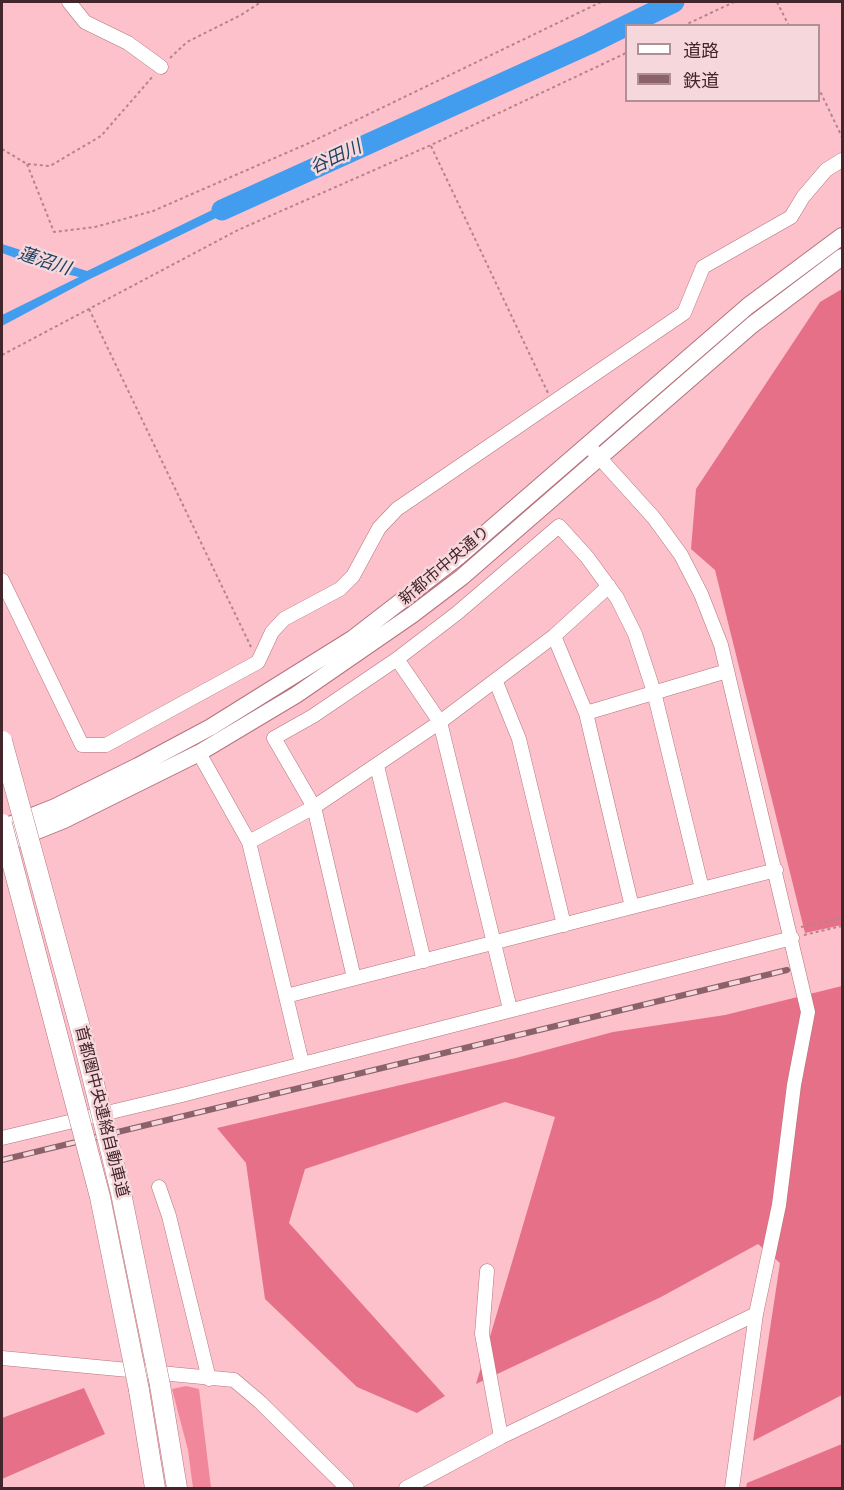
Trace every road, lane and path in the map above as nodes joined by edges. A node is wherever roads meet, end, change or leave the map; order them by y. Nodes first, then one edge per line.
1 (69, 2) edge
2 (261, 2) edge
3 (601, 2) edge
4 (734, 2) edge
5 (777, 2) edge
6 (687, 24) edge
7 (788, 24) edge
8 (625, 53) edge
9 (161, 67) junction
10 (820, 89) edge
11 (843, 137) edge
12 (431, 146) junction
13 (2, 149) edge
14 (843, 160) edge
15 (27, 164) junction
16 (843, 236) edge
17 (843, 257) edge
18 (89, 309) junction
19 (2, 355) edge
20 (554, 403) junction
21 (588, 445) junction
22 (601, 459) junction
23 (2, 580) edge
24 (609, 586) junction
25 (554, 636) junction
26 (397, 659) junction
27 (258, 662) junction
28 (727, 671) junction
29 (496, 682) junction
30 (654, 692) junction
31 (586, 713) junction
32 (440, 722) junction
33 (2, 741) edge
34 (199, 753) junction
35 (377, 766) junction
36 (314, 807) junction
37 (2, 826) edge
38 (249, 842) junction
39 (2, 845) edge
40 (776, 870) junction
41 (702, 889) junction
42 (632, 907) junction
43 (843, 918) edge
44 (564, 925) junction
45 (843, 926) edge
46 (791, 934) junction
47 (494, 943) junction
48 (424, 961) junction
49 (354, 978) junction
50 (286, 996) junction
51 (510, 1009) junction
52 (302, 1063) junction
53 (2, 1138) edge
54 (159, 1187) dead end
55 (487, 1271) dead end
56 (756, 1314) junction
57 (2, 1358) edge
58 (208, 1379) junction
59 (501, 1437) junction
60 (155, 1488) edge
61 (177, 1488) edge
62 (347, 1488) edge
63 (406, 1488) edge
64 (732, 1488) edge

1 - 9 street
2 - 9 path
3 - 15 path
4 - 6 path
5 - 7 path
8 - 12 path
9 - 15 path
10 - 11 path
12 - 18 path
12 - 20 path
13 - 15 path
14 - 20 street
16 - 21 main road, 新都市中央通り
17 - 22 main road, 新都市中央通り
18 - 19 path
18 - 27 path
20 - 27 street
21 - 22 street
21 - 37 main road, 新都市中央通り
22 - 28 street
22 - 34 main road, 新都市中央通り
23 - 27 street
24 - 25 street
24 - 26 street
24 - 30 street
25 - 29 street
25 - 31 street
26 - 32 street
26 - 36 street
28 - 30 street
28 - 40 street
29 - 32 street
29 - 44 street
30 - 31 street
30 - 41 street
31 - 42 street
32 - 35 street
32 - 47 street
33 - 61 highway, 首都圏中央連絡自動車道, bridge
34 - 38 street
34 - 39 main road, 新都市中央通り
35 - 36 street
35 - 48 street
36 - 38 street
36 - 49 street
37 - 60 highway, 首都圏中央連絡自動車道, bridge
38 - 50 street
40 - 41 street
40 - 46 street
41 - 42 street
42 - 44 street
43 - 46 path
44 - 47 street
45 - 46 path
46 - 51 street
46 - 56 street
47 - 48 street
47 - 51 street
48 - 49 street
49 - 50 street
50 - 52 street
51 - 52 street
52 - 53 street
54 - 58 street
55 - 59 street
56 - 59 street
56 - 64 street
57 - 58 street
58 - 62 street
59 - 63 street

